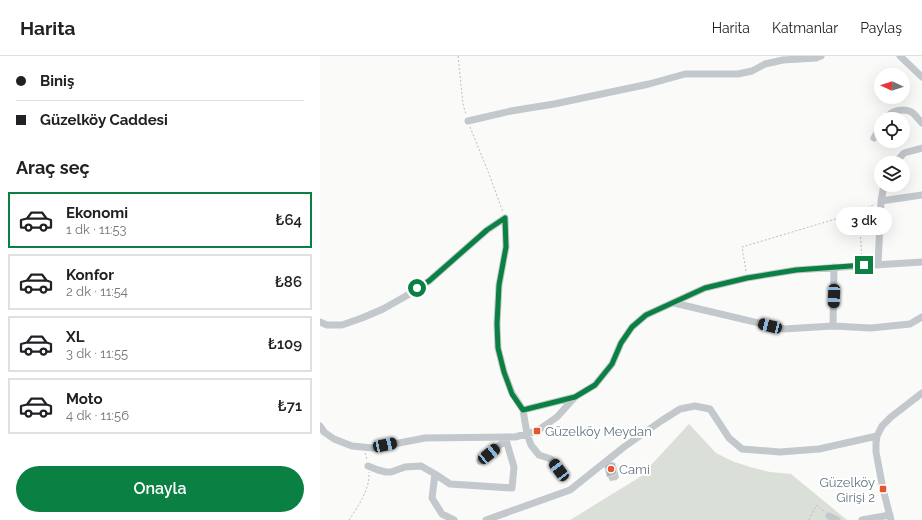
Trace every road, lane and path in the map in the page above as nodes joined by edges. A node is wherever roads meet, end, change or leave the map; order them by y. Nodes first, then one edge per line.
1 (458, 56) edge
2 (820, 56) edge
3 (900, 56) edge
4 (922, 77) edge
5 (893, 112) edge
6 (468, 121) junction
7 (922, 123) edge
8 (922, 148) edge
9 (902, 156) edge
10 (883, 192) edge
11 (922, 195) edge
12 (881, 201) junction
13 (859, 212) junction
14 (505, 218) junction
15 (922, 262) edge
16 (878, 265) junction
17 (862, 266) junction
18 (834, 267) junction
19 (747, 278) junction
20 (674, 303) junction
21 (922, 316) edge
22 (320, 322) edge
23 (833, 326) junction
24 (922, 393) edge
25 (575, 397) junction
26 (523, 410) junction
27 (320, 426) edge
28 (527, 434) junction
29 (877, 436) junction
30 (506, 439) junction
31 (363, 447) junction
32 (480, 461) dead end
33 (368, 466) junction
34 (559, 470) dead end
35 (435, 474) junction
36 (828, 516) joint
37 (890, 517) edge
38 (349, 520) edge
39 (454, 520) edge
40 (486, 520) edge
41 (809, 520) edge
42 (837, 520) edge
43 (862, 520) edge

1 - 6 path
2 - 6 street
3 - 4 street
5 - 7 street
6 - 14 path
8 - 9 street
10 - 12 street
11 - 12 street
12 - 13 path
12 - 16 street
13 - 17 path
13 - 19 path
14 - 22 street
14 - 26 street
15 - 16 street
16 - 17 street
17 - 18 street
18 - 19 street
18 - 23 street
19 - 20 street
20 - 23 street
20 - 25 street
21 - 23 street
24 - 29 street
25 - 26 street
25 - 28 street
26 - 28 street
27 - 31 street
28 - 30 street
28 - 34 street
29 - 37 street
29 - 40 street
30 - 31 street
30 - 32 street
30 - 35 street
31 - 33 path
33 - 35 street
33 - 38 path
35 - 39 street
36 - 41 path
36 - 42 street
37 - 43 street

